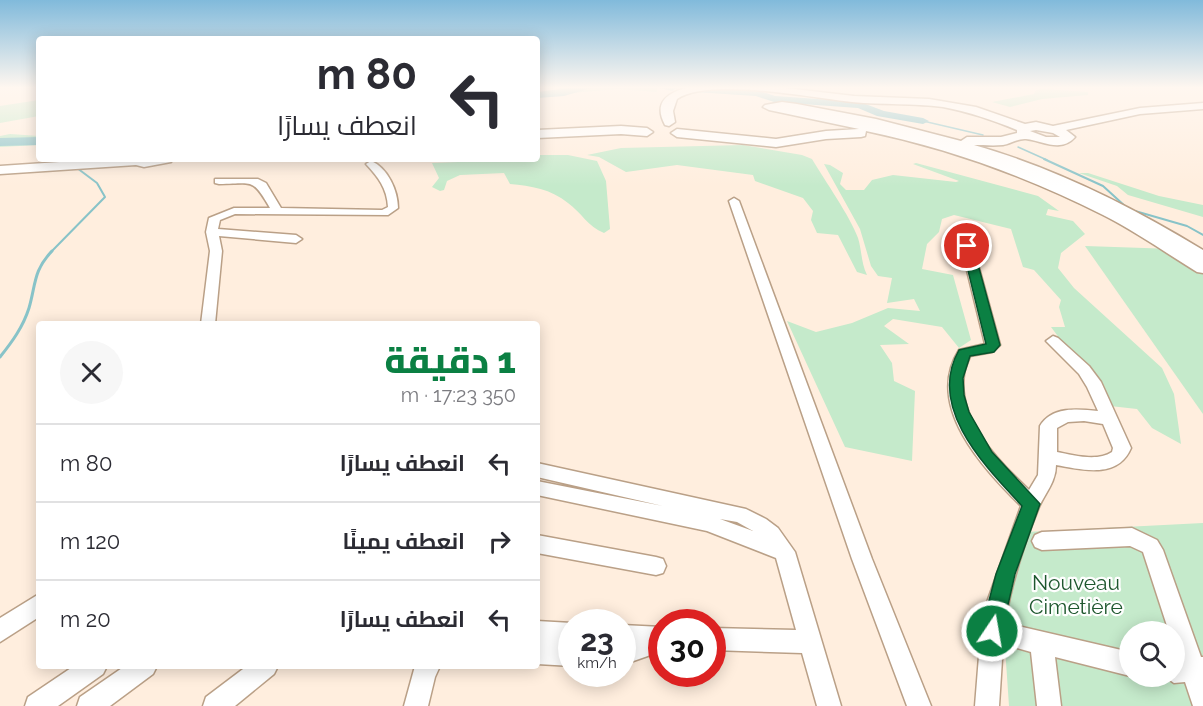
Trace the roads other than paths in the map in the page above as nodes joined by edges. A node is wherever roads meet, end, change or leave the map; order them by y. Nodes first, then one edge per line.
1 (654, 120) edge
2 (668, 120) edge
3 (800, 120) edge
4 (835, 120) edge
5 (858, 120) edge
6 (999, 120) edge
7 (1001, 120) edge
8 (1116, 120) edge
9 (648, 126) junction
10 (671, 130) junction
11 (1030, 132) junction
12 (540, 133) edge
13 (934, 137) junction
14 (955, 149) junction
15 (68, 162) edge
16 (104, 162) edge
17 (371, 164) dead end
18 (0, 169) edge
19 (1032, 170) junction
20 (219, 181) dead end
21 (734, 201) dead end
22 (277, 211) junction
23 (212, 232) junction
24 (296, 239) dead end
25 (967, 246) dead end
26 (1203, 256) edge
27 (1203, 268) edge
28 (208, 321) edge
29 (1053, 341) dead end
30 (1107, 418) junction
31 (1048, 457) junction
32 (540, 471) edge
33 (540, 489) edge
34 (1032, 504) junction
35 (1042, 541) dead end
36 (540, 545) edge
37 (785, 552) junction
38 (656, 566) dead end
39 (36, 606) edge
40 (0, 631) edge
41 (992, 631) junction
42 (540, 632) edge
43 (558, 633) edge
44 (726, 639) edge
45 (812, 642) junction
46 (1042, 643) junction
47 (540, 653) edge
48 (558, 654) edge
49 (1119, 661) edge
50 (91, 669) edge
51 (141, 669) edge
52 (262, 669) edge
53 (426, 669) edge
54 (1190, 670) edge
55 (1203, 702) edge
56 (37, 706) edge
57 (89, 706) edge
58 (215, 706) edge
59 (416, 706) edge
60 (829, 706) edge
61 (919, 706) edge
62 (987, 706) edge
63 (1049, 706) edge

1 - 9 highway
2 - 10 highway
3 - 10 highway
4 - 14 highway
5 - 13 highway
6 - 11 highway
7 - 11 highway
8 - 11 highway
9 - 10 highway
9 - 12 highway
10 - 14 highway
11 - 13 highway
11 - 19 highway
13 - 19 highway
14 - 27 highway
15 - 18 highway
16 - 18 highway
17 - 22 street
19 - 26 highway
20 - 22 street
21 - 61 street
22 - 23 street
23 - 24 street
23 - 28 street
25 - 34 street
29 - 30 street
30 - 31 street
30 - 31 street
31 - 34 street
32 - 37 street
33 - 37 street
34 - 41 street
35 - 54 street
36 - 38 street
37 - 45 street
39 - 40 street
41 - 46 street
41 - 62 street
42 - 43 street
44 - 45 street
45 - 60 street
46 - 49 street
46 - 63 street
47 - 48 street
50 - 56 street
51 - 57 street
52 - 58 street
53 - 59 street
54 - 55 street

